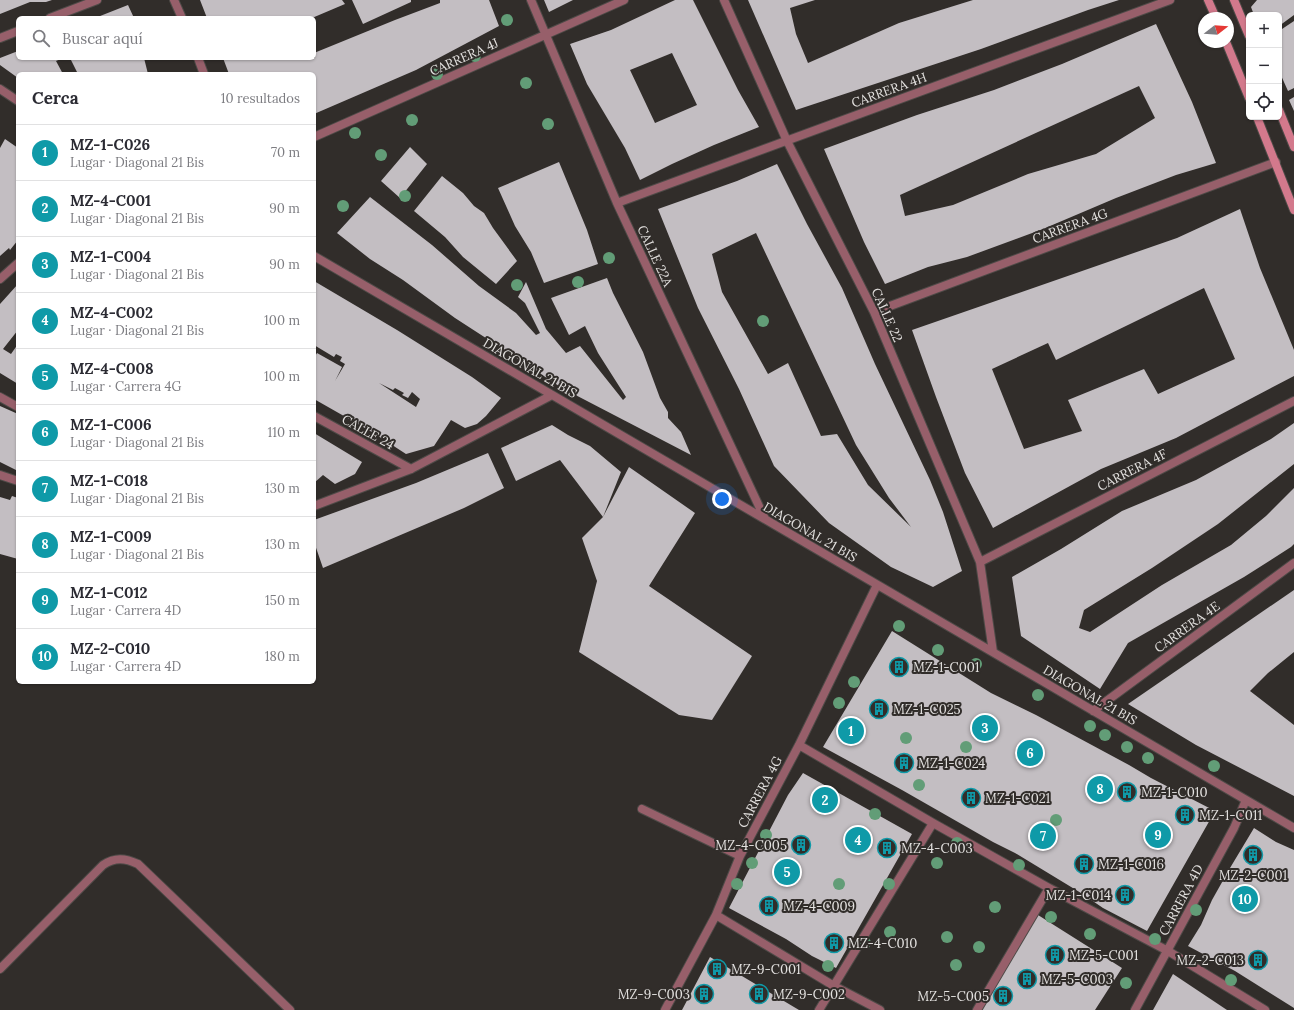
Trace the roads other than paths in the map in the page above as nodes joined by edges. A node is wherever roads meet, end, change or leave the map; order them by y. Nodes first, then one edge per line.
1 (97, 0) edge
2 (174, 0) edge
3 (531, 0) edge
4 (624, 0) edge
5 (724, 0) edge
6 (1170, 0) edge
7 (1208, 0) edge
8 (1234, 0) edge
9 (1213, 12) edge
10 (55, 16) edge
11 (181, 16) edge
12 (1246, 29) edge
13 (16, 32) edge
14 (545, 34) junction
15 (0, 38) edge
16 (1228, 48) edge
17 (199, 60) edge
18 (203, 72) edge
19 (0, 89) edge
20 (1246, 91) edge
21 (16, 100) edge
22 (1282, 117) edge
23 (1258, 120) edge
24 (316, 136) edge
25 (787, 141) junction
26 (1294, 147) edge
27 (1276, 162) junction
28 (617, 203) junction
29 (1294, 210) edge
30 (316, 257) edge
31 (16, 265) edge
32 (0, 279) edge
33 (874, 312) junction
34 (552, 395) junction
35 (0, 397) edge
36 (1294, 401) edge
37 (16, 406) edge
38 (316, 417) edge
39 (411, 469) junction
40 (0, 475) edge
41 (16, 480) edge
42 (316, 505) edge
43 (765, 519) junction
44 (980, 562) junction
45 (1294, 563) edge
46 (877, 585) junction
47 (993, 652) junction
48 (1093, 711) junction
49 (799, 745) junction
50 (1246, 800) junction
51 (642, 809) dead end
52 (933, 823) junction
53 (1294, 828) edge
54 (740, 856) junction
55 (1049, 888) junction
56 (716, 915) junction
57 (1168, 951) junction
58 (0, 969) edge
59 (834, 986) junction
60 (290, 1010) edge
61 (665, 1010) edge
62 (819, 1010) edge
63 (880, 1010) edge
64 (977, 1010) edge
65 (1135, 1010) edge
66 (1265, 1010) edge

1 - 10 street
2 - 11 street
3 - 14 street, CALLE 22A
4 - 14 street, CARRERA 4J
5 - 25 street, CALLE 22
6 - 25 street, CARRERA 4H
7 - 9 main road
8 - 12 main road
13 - 15 street
14 - 24 street, CARRERA 4J
14 - 28 street, CALLE 22A
16 - 20 main road
17 - 18 street
19 - 21 street
22 - 26 main road
23 - 27 main road
25 - 28 street, CARRERA 4H
25 - 33 street, CALLE 22
27 - 29 main road
27 - 33 street, CARRERA 4G
28 - 43 street, CALLE 22A
30 - 34 street, DIAGONAL 21 BIS
31 - 32 street
33 - 44 street, CALLE 22
34 - 39 street
34 - 43 street, DIAGONAL 21 BIS
35 - 37 street
36 - 44 street, CARRERA 4F
38 - 39 street, CALLE 24
39 - 42 street
40 - 41 street
43 - 46 street, DIAGONAL 21 BIS
44 - 47 street, CALLE 22
45 - 48 street, CARRERA 4E
46 - 47 street, DIAGONAL 21 BIS
46 - 49 street, CARRERA 4G
47 - 48 street, DIAGONAL 21 BIS
48 - 50 street, DIAGONAL 21 BIS
49 - 52 street
49 - 54 street, CARRERA 4G
50 - 53 street, DIAGONAL 21 BIS
50 - 57 street, CARRERA 4D
51 - 54 street
52 - 55 street
52 - 59 street
54 - 56 street, CARRERA 4G
55 - 57 street
55 - 64 street
56 - 59 street
56 - 61 street, CARRERA 4G
57 - 65 street, CARRERA 4D
57 - 66 street
58 - 60 street
59 - 62 street
59 - 63 street

